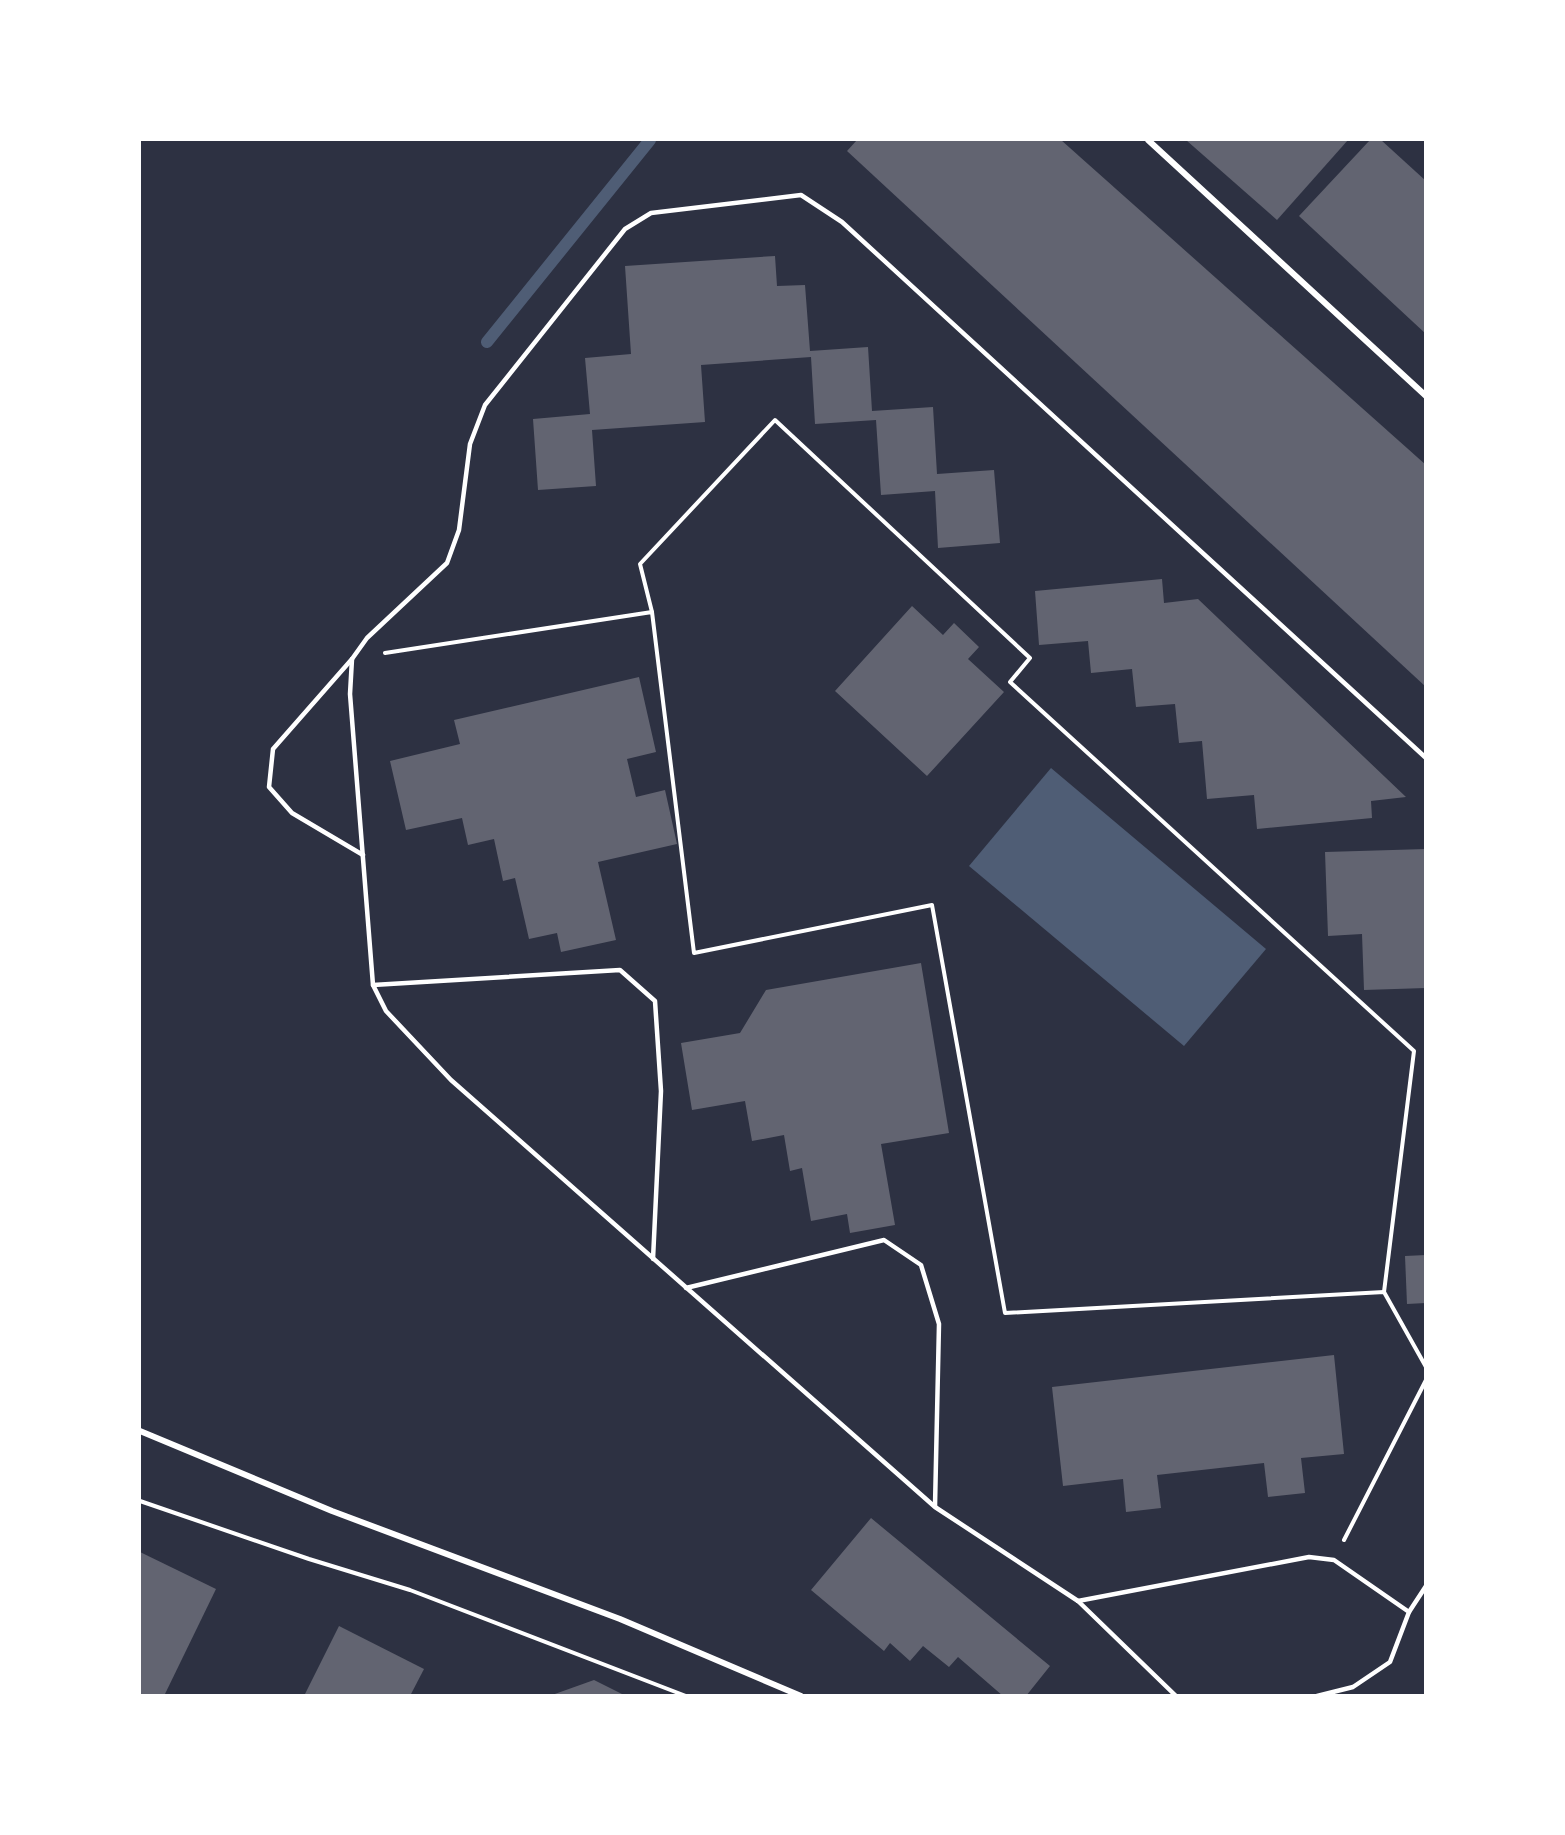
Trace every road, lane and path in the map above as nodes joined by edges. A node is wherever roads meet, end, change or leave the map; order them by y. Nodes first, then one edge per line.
1 (1148, 140) edge
2 (1425, 396) edge
3 (652, 612) junction
4 (352, 659) junction
5 (1425, 758) edge
6 (363, 855) junction
7 (373, 985) junction
8 (653, 1259) junction
9 (686, 1288) junction
10 (1384, 1292) junction
11 (1425, 1367) edge
12 (1425, 1380) edge
13 (140, 1431) edge
14 (140, 1501) edge
15 (935, 1507) junction
16 (1335, 1560) junction
17 (1425, 1586) edge
18 (1078, 1601) junction
19 (1409, 1612) junction
20 (686, 1695) edge
21 (801, 1695) edge
22 (1176, 1695) edge
23 (1317, 1695) edge

1 - 2 street
3 - 4 path
3 - 10 path
3 - 10 path
4 - 5 lane
4 - 6 lane
4 - 6 lane
6 - 7 lane
7 - 8 lane
7 - 8 lane
8 - 9 lane
9 - 15 lane
9 - 15 lane
10 - 11 path
12 - 16 path
13 - 21 street
14 - 20 path
15 - 18 lane
16 - 18 lane
16 - 19 lane
17 - 19 lane
18 - 22 lane
19 - 23 lane

